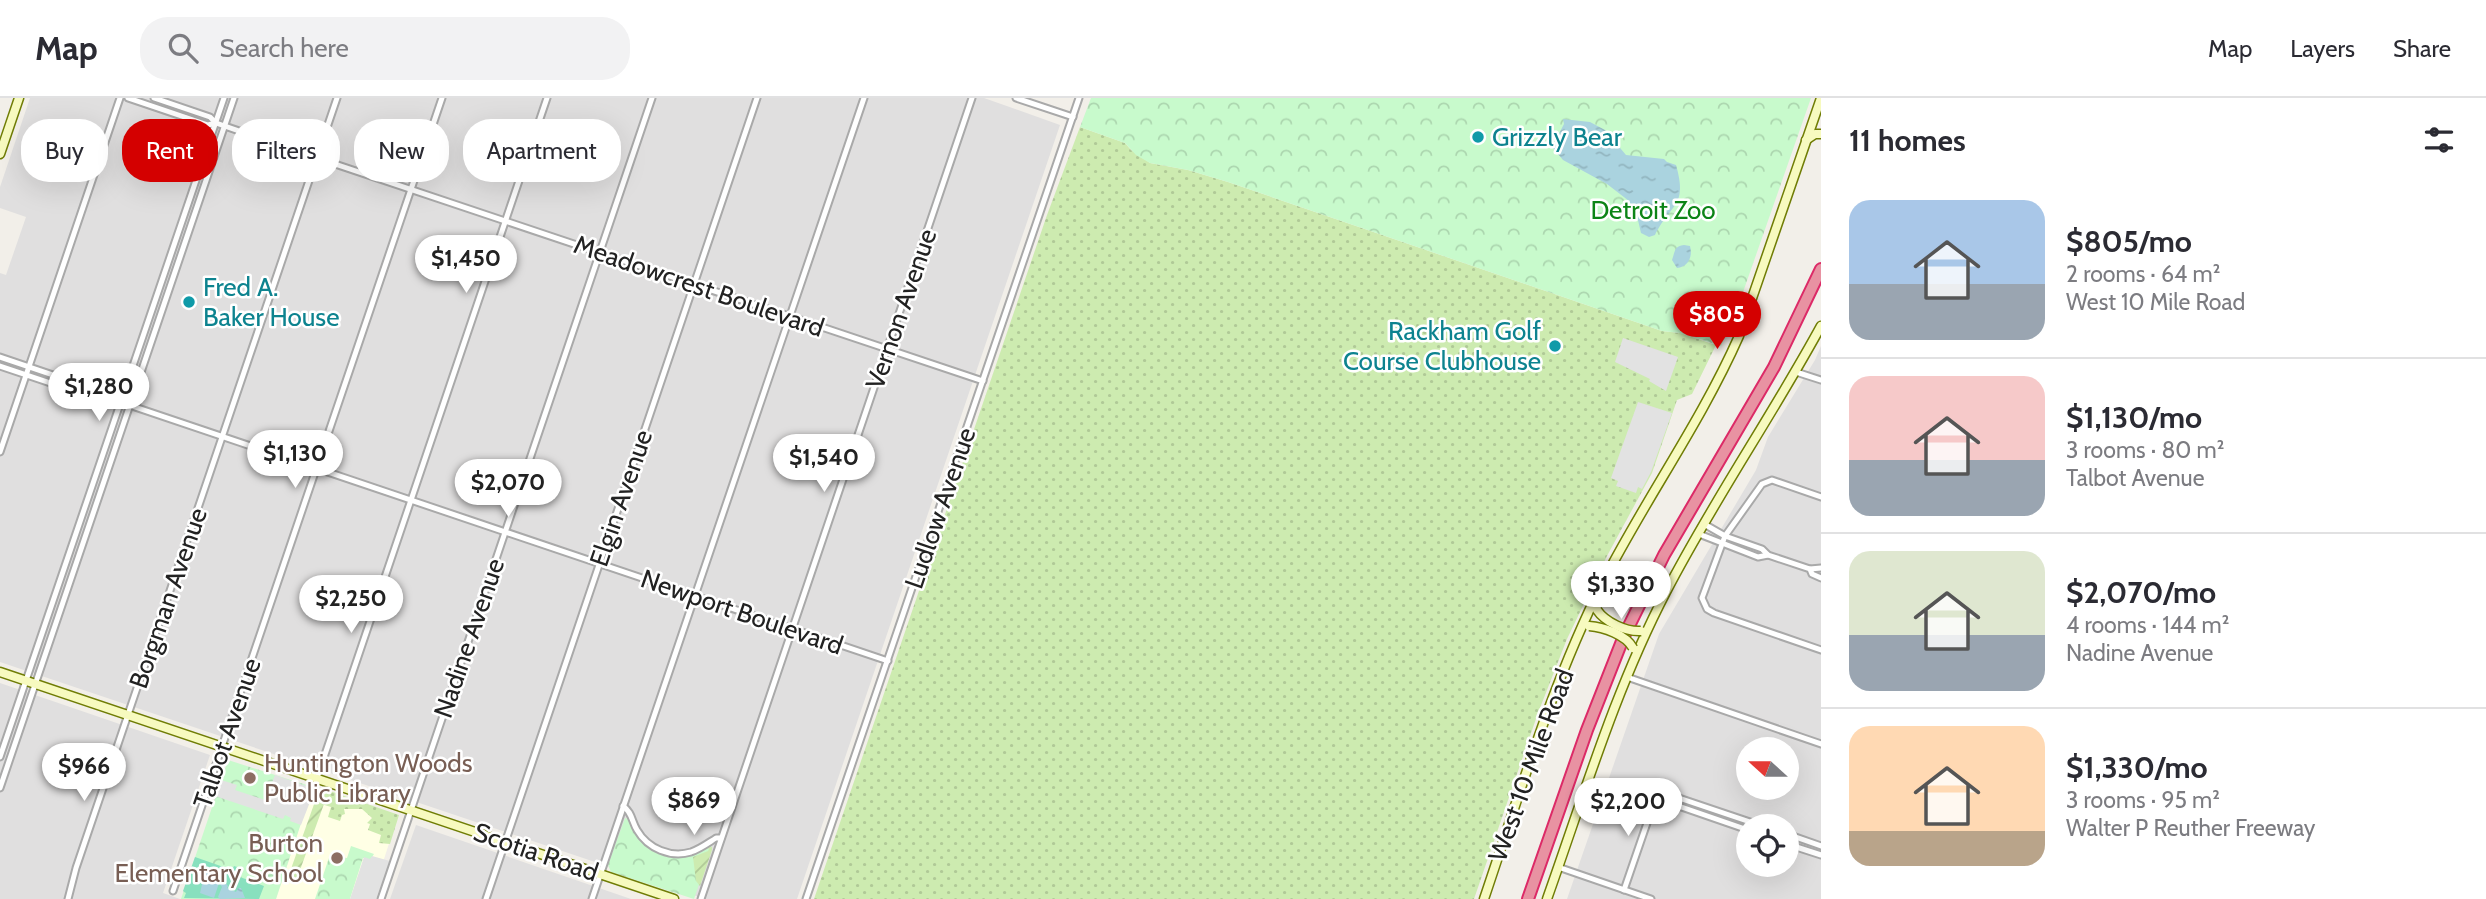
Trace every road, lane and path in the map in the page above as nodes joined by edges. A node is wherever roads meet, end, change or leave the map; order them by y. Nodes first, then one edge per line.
1 (19, 98) edge
2 (120, 98) edge
3 (128, 98) edge
4 (154, 98) edge
5 (224, 98) edge
6 (234, 98) edge
7 (337, 98) edge
8 (442, 98) edge
9 (547, 98) edge
10 (652, 98) edge
11 (757, 98) edge
12 (864, 98) edge
13 (972, 98) edge
14 (1016, 98) edge
15 (1079, 98) edge
16 (1821, 98) edge
17 (1073, 117) junction
18 (190, 119) edge
19 (212, 119) edge
20 (217, 119) edge
21 (330, 119) edge
22 (218, 124) edge
23 (225, 126) junction
24 (232, 128) edge
25 (1821, 134) edge
26 (1806, 140) junction
27 (0, 154) edge
28 (340, 166) edge
29 (196, 182) edge
30 (309, 182) edge
31 (411, 189) junction
32 (506, 221) junction
33 (172, 250) junction
34 (600, 253) junction
35 (181, 254) junction
36 (1821, 269) edge
37 (694, 284) junction
38 (790, 317) junction
39 (1821, 326) edge
40 (887, 349) junction
41 (0, 357) edge
42 (0, 366) edge
43 (29, 367) junction
44 (1796, 372) junction
45 (26, 375) junction
46 (1821, 380) edge
47 (983, 381) junction
48 (120, 402) junction
49 (129, 405) junction
50 (222, 437) junction
51 (0, 452) edge
52 (317, 468) junction
53 (1821, 497) edge
54 (88, 498) junction
55 (410, 500) junction
56 (97, 501) junction
57 (1704, 524) junction
58 (505, 532) junction
59 (1699, 534) junction
60 (1724, 540) junction
61 (599, 564) junction
62 (1821, 568) edge
63 (1810, 569) junction
64 (1821, 578) edge
65 (58, 586) junction
66 (67, 589) junction
67 (695, 596) junction
68 (1595, 598) junction
69 (1585, 627) junction
70 (792, 628) junction
71 (1645, 629) junction
72 (1821, 650) edge
73 (1634, 659) junction
74 (888, 661) junction
75 (0, 672) edge
76 (1627, 677) junction
77 (26, 681) junction
78 (36, 684) junction
79 (128, 715) junction
80 (1821, 744) edge
81 (222, 747) junction
82 (0, 757) edge
83 (317, 778) junction
84 (0, 788) edge
85 (1657, 794) junction
86 (623, 806) junction
87 (411, 810) junction
88 (1736, 817) edge
89 (1736, 826) edge
90 (721, 838) junction
91 (1799, 838) edge
92 (505, 842) junction
93 (1821, 846) edge
94 (1799, 848) edge
95 (1821, 856) edge
96 (1558, 867) junction
97 (600, 874) junction
98 (1624, 890) junction
99 (173, 891) dead end
100 (68, 899) edge
101 (381, 899) edge
102 (486, 899) edge
103 (592, 899) edge
104 (674, 899) edge
105 (701, 899) edge
106 (806, 899) edge
107 (1483, 899) edge
108 (1528, 899) edge
109 (1547, 899) edge
110 (1651, 899) edge

1 - 27 main road
2 - 43 street
3 - 18 street, Meadowcrest Boulevard
4 - 19 street, Meadowcrest Boulevard
5 - 20 street
6 - 23 street
7 - 21 street, Borgman Avenue
8 - 31 street, Talbot Avenue
9 - 32 street
10 - 34 street, Nadine Avenue
11 - 37 street, Elgin Avenue
12 - 38 street
13 - 40 street, Vernon Avenue
14 - 17 street
15 - 17 street, Ludlow Avenue
16 - 26 main road, West 10 Mile Road
17 - 47 street, Ludlow Avenue
22 - 23 street, Meadowcrest Boulevard
23 - 24 street, Meadowcrest Boulevard
23 - 35 street
25 - 26 main road
26 - 68 main road, West 10 Mile Road
28 - 31 street, Meadowcrest Boulevard
29 - 33 street
30 - 50 street, Borgman Avenue
31 - 32 street, Meadowcrest Boulevard
31 - 52 street, Talbot Avenue
32 - 34 street, Meadowcrest Boulevard
32 - 55 street
33 - 35 street
33 - 48 street
34 - 37 street, Meadowcrest Boulevard
34 - 58 street, Nadine Avenue
35 - 49 street
36 - 108 highway
37 - 38 street, Meadowcrest Boulevard
37 - 61 street, Elgin Avenue
38 - 40 street, Meadowcrest Boulevard
38 - 67 street
39 - 44 main road
40 - 47 street, Meadowcrest Boulevard
40 - 70 street, Vernon Avenue
41 - 43 street, Newport Boulevard
42 - 45 street, Newport Boulevard
43 - 45 street
43 - 48 street, Newport Boulevard
44 - 46 street
44 - 57 main road
45 - 48 street, Newport Boulevard
45 - 51 street
47 - 74 street, Ludlow Avenue
48 - 49 street, Newport Boulevard
48 - 54 street
49 - 50 street, Newport Boulevard
49 - 56 street
50 - 52 street, Newport Boulevard
50 - 79 street, Borgman Avenue
52 - 55 street, Newport Boulevard
52 - 81 street, Talbot Avenue
53 - 60 street
54 - 56 street
54 - 65 street
55 - 58 street, Newport Boulevard
55 - 83 street
56 - 66 street
57 - 59 main road
57 - 60 street
58 - 61 street, Newport Boulevard
58 - 87 street, Nadine Avenue
59 - 60 street
59 - 71 main road
60 - 63 street
60 - 72 street
61 - 67 street, Newport Boulevard
61 - 92 street, Elgin Avenue
62 - 63 street
63 - 64 street
65 - 66 street
65 - 77 street
66 - 78 street
67 - 70 street, Newport Boulevard
67 - 86 street
68 - 69 main road, West 10 Mile Road
68 - 71 main road, bridge
69 - 73 main road, bridge
69 - 107 main road, West 10 Mile Road
70 - 74 street, Newport Boulevard
70 - 90 street, Vernon Avenue
71 - 73 main road
73 - 76 main road
74 - 106 street, Ludlow Avenue
75 - 77 main road, Scotia Road
76 - 80 street
76 - 96 main road
77 - 78 main road, Scotia Road
77 - 82 street
78 - 79 main road, Scotia Road
78 - 84 street
79 - 81 main road, Scotia Road
79 - 100 street, Borgman Avenue
81 - 83 main road, Scotia Road
81 - 99 street, Talbot Avenue
83 - 87 main road, Scotia Road
85 - 88 street
85 - 89 street
85 - 98 street
86 - 90 street
86 - 97 street
87 - 92 main road, Scotia Road
87 - 101 street, Nadine Avenue
90 - 105 street, Vernon Avenue
91 - 93 street
92 - 97 main road, Scotia Road
92 - 102 street, Elgin Avenue
94 - 95 street
96 - 98 street
96 - 109 main road
97 - 103 street
97 - 104 main road, Scotia Road
98 - 110 street

